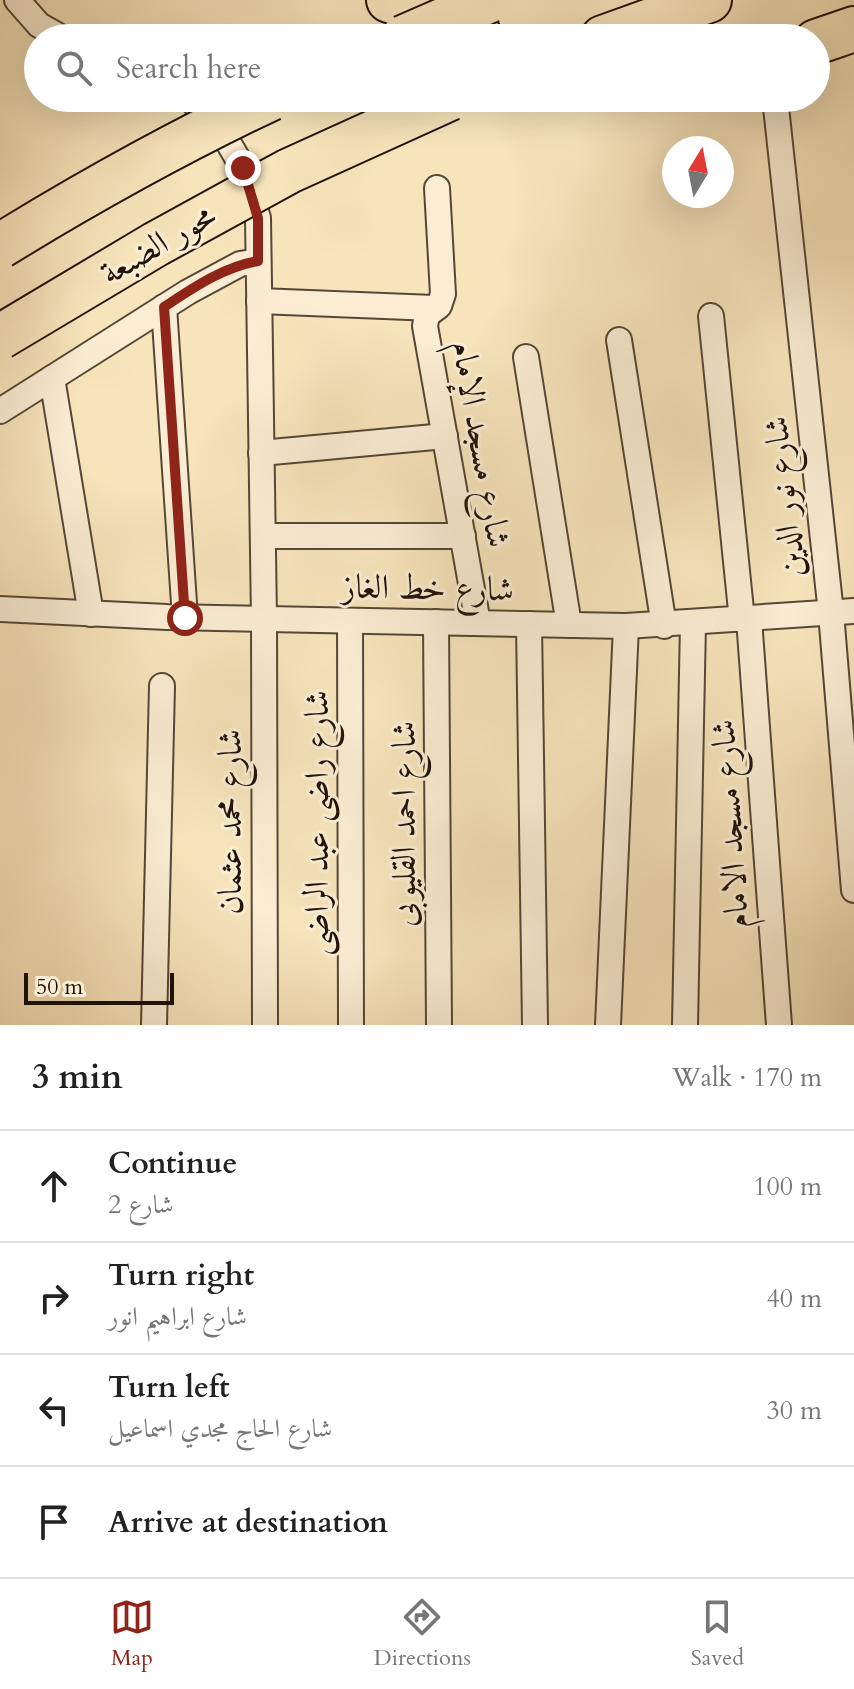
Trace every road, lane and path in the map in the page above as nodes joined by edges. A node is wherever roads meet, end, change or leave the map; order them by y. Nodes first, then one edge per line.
1 (17, 0) edge
2 (389, 0) edge
3 (490, 0) edge
4 (709, 0) edge
5 (38, 24) edge
6 (435, 24) edge
7 (449, 24) edge
8 (642, 24) edge
9 (854, 29) edge
10 (830, 37) edge
11 (202, 112) edge
12 (241, 112) edge
13 (419, 112) edge
14 (777, 112) edge
15 (437, 188) dead end
16 (0, 246) edge
17 (258, 261) junction
18 (259, 301) junction
19 (164, 307) junction
20 (434, 308) junction
21 (711, 316) dead end
22 (0, 337) edge
23 (619, 340) dead end
24 (526, 357) dead end
25 (52, 378) junction
26 (0, 411) edge
27 (445, 436) junction
28 (261, 453) junction
29 (263, 536) junction
30 (463, 536) junction
31 (0, 609) edge
32 (843, 612) edge
33 (91, 614) junction
34 (185, 618) junction
35 (264, 619) junction
36 (746, 619) junction
37 (350, 621) junction
38 (436, 622) junction
39 (478, 623) junction
40 (693, 623) junction
41 (529, 624) junction
42 (569, 625) junction
43 (626, 626) junction
44 (664, 626) junction
45 (162, 686) dead end
46 (846, 698) edge
47 (850, 781) edge
48 (852, 853) edge
49 (854, 890) edge
50 (154, 1025) edge
51 (265, 1025) edge
52 (351, 1025) edge
53 (439, 1025) edge
54 (535, 1025) edge
55 (608, 1025) edge
56 (685, 1025) edge
57 (779, 1025) edge

1 - 5 street
2 - 7 highway
3 - 6 highway, bridge
4 - 8 highway
9 - 10 highway
11 - 17 street, شارع محمد عثمان
12 - 16 highway, bridge
13 - 22 highway, محور الضبعة, bridge
14 - 32 street, شارع نور الدين
15 - 20 street, شارع مسجد الإمام
17 - 18 street, شارع محمد عثمان
17 - 19 street
18 - 20 street
18 - 28 street, شارع محمد عثمان
19 - 25 street
19 - 34 street
20 - 27 street, شارع مسجد الإمام
21 - 36 street, شارع مسجد الامام
23 - 44 street
24 - 42 street
25 - 26 street
25 - 33 street
27 - 28 street
27 - 30 street, شارع مسجد الإمام
28 - 29 street, شارع محمد عثمان
29 - 30 street
29 - 35 street, شارع محمد عثمان
30 - 39 street, شارع مسجد الإمام
31 - 33 street, شارع خط الغاز
32 - 36 street, شارع خط الغاز
32 - 46 street, شارع نور الدين
33 - 34 street, شارع خط الغاز
34 - 35 street, شارع خط الغاز
35 - 37 street, شارع خط الغاز
35 - 51 street, شارع محمد عثمان
36 - 40 street, شارع خط الغاز
36 - 57 street, شارع مسجد الامام
37 - 38 street, شارع خط الغاز
37 - 52 street, شارع راضى عبد الراضى
38 - 39 street, شارع خط الغاز
38 - 53 street, شارع احمد القليوبى
39 - 41 street, شارع خط الغاز
40 - 44 street, شارع خط الغاز
40 - 56 street
41 - 42 street, شارع خط الغاز
41 - 54 street
42 - 43 street, شارع خط الغاز
43 - 44 street, شارع خط الغاز
43 - 55 street
45 - 50 street
46 - 47 street, شارع نور الدين
47 - 48 street, شارع نور الدين
48 - 49 street, شارع نور الدين

